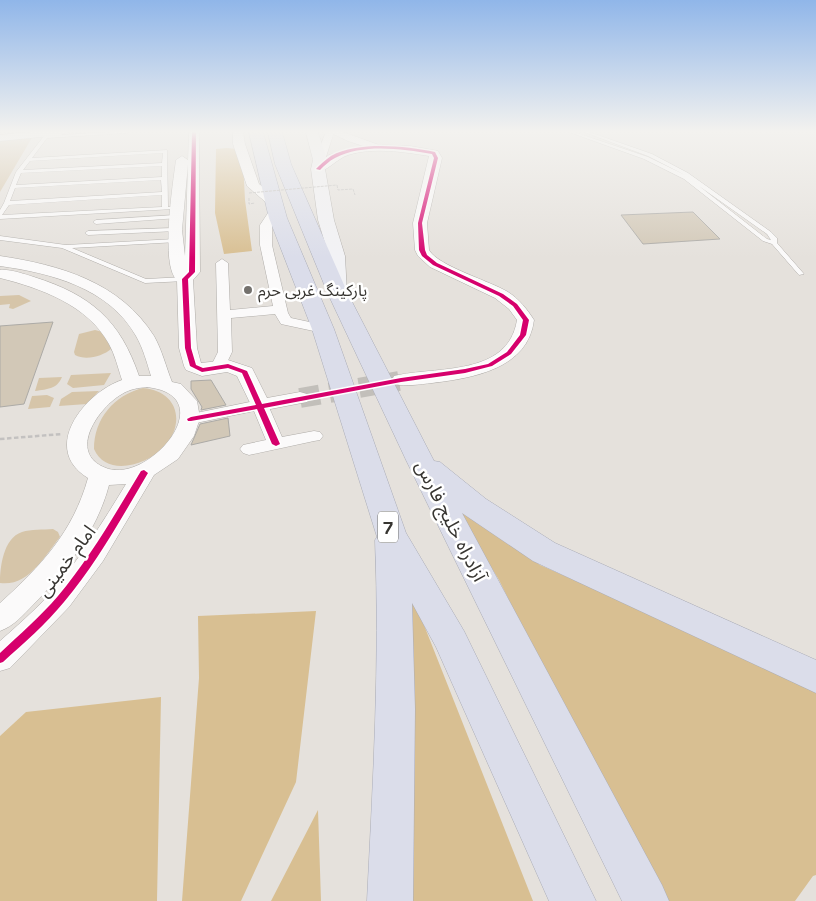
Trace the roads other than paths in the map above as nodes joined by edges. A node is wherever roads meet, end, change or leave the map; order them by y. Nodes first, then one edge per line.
1 (17, 174) edge
2 (164, 174) edge
3 (180, 174) edge
4 (193, 174) edge
5 (249, 174) edge
6 (262, 174) edge
7 (287, 174) edge
8 (320, 174) edge
9 (432, 174) edge
10 (678, 174) edge
11 (686, 174) edge
12 (164, 178) junction
13 (13, 187) junction
14 (165, 193) junction
15 (266, 202) junction
16 (7, 203) junction
17 (0, 215) edge
18 (173, 221) junction
19 (96, 222) dead end
20 (88, 233) dead end
21 (0, 238) edge
22 (774, 242) junction
23 (63, 246) junction
24 (0, 261) edge
25 (222, 263) dead end
26 (0, 274) edge
27 (801, 274) dead end
28 (185, 279) junction
29 (338, 294) junction
30 (280, 309) junction
31 (224, 315) junction
32 (323, 329) junction
33 (218, 368) junction
34 (401, 380) tunnel mouth
35 (132, 382) junction
36 (163, 382) junction
37 (300, 398) tunnel mouth
38 (260, 405) junction
39 (191, 419) junction
40 (314, 436) dead end
41 (276, 444) junction
42 (249, 449) dead end
43 (420, 460) junction
44 (144, 473) junction
45 (100, 475) junction
46 (390, 534) junction
47 (0, 620) edge
48 (0, 659) edge
49 (816, 677) edge
50 (390, 901) edge
51 (573, 901) edge
52 (646, 901) edge

1 - 13 lane
2 - 12 lane
3 - 18 street
4 - 28 street
5 - 15 street
6 - 15 highway, 7
7 - 29 highway, آزادراه خلیج فارس
8 - 29 main road
9 - 34 street
10 - 22 lane
11 - 22 lane
12 - 13 lane
12 - 14 lane
13 - 16 lane
14 - 16 lane
14 - 18 lane
15 - 30 street
15 - 32 highway, 7
16 - 17 lane
17 - 18 lane
18 - 19 lane
18 - 20 lane
18 - 23 lane
18 - 28 street
21 - 23 lane
22 - 27 lane
23 - 28 lane
24 - 36 street
25 - 31 street
26 - 35 street
28 - 33 street
29 - 43 highway, آزادراه خلیج فارس
30 - 31 street
30 - 32 street
31 - 33 street
32 - 46 highway, 7
33 - 38 street
35 - 36 street
35 - 45 street
36 - 39 street
37 - 38 street
38 - 39 street
38 - 41 street
39 - 44 street
40 - 41 street
41 - 42 street
43 - 49 highway
43 - 52 highway, آزادراه خلیج فارس
44 - 45 street
44 - 48 street, امام خمینی
45 - 47 street, امام خمینی
46 - 50 highway
46 - 51 highway, 7

